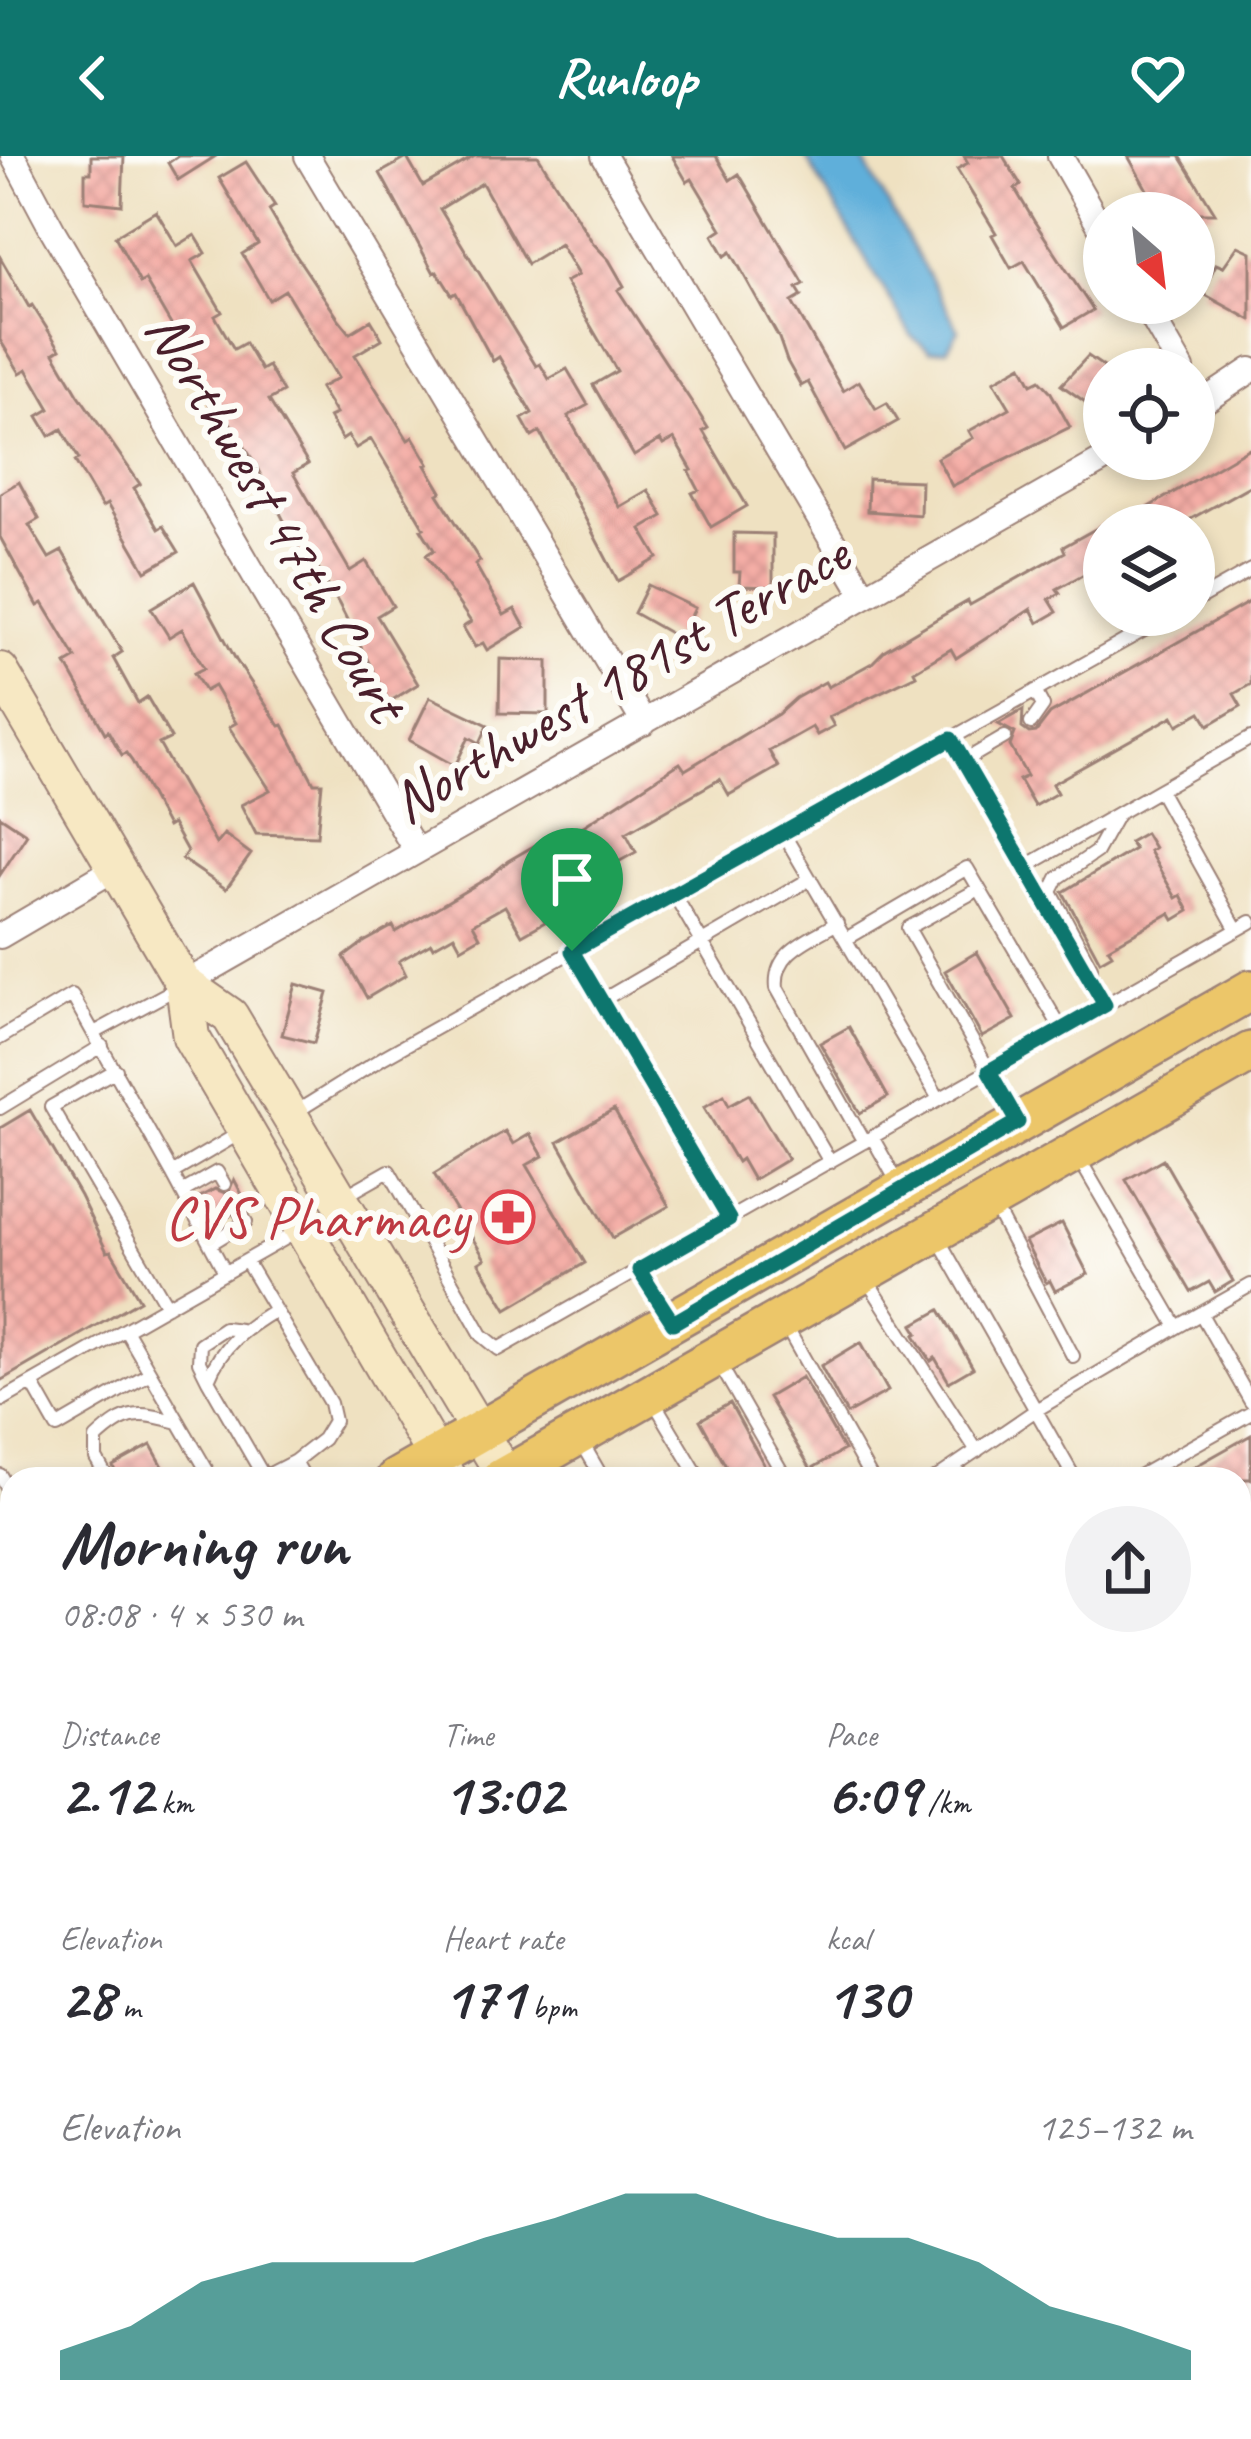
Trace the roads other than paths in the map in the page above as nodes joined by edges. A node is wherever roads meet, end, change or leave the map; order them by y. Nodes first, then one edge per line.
1 (13, 156) edge
2 (307, 156) edge
3 (604, 156) edge
4 (1060, 156) edge
5 (1083, 196) edge
6 (1251, 370) edge
7 (1215, 391) edge
8 (1083, 472) edge
9 (1251, 570) edge
10 (1215, 590) edge
11 (866, 596) junction
12 (1134, 636) edge
13 (0, 671) edge
14 (1035, 692) junction
15 (644, 723) junction
16 (1030, 723) dead end
17 (1005, 737) dead end
18 (951, 739) junction
19 (1251, 739) edge
20 (964, 761) junction
21 (1159, 790) junction
22 (1117, 814) junction
23 (784, 833) junction
24 (416, 851) junction
25 (1025, 867) junction
26 (116, 868) junction
27 (810, 879) junction
28 (979, 889) junction
29 (674, 894) junction
30 (1251, 922) edge
31 (837, 923) junction
32 (1238, 930) junction
33 (0, 936) edge
34 (846, 939) junction
35 (702, 941) junction
36 (572, 951) junction
37 (1090, 980) junction
38 (184, 984) junction
39 (1251, 990) edge
40 (601, 1001) junction
41 (1105, 1005) junction
42 (1062, 1030) junction
43 (0, 1038) edge
44 (98, 1039) junction
45 (1141, 1051) junction
46 (1251, 1052) edge
47 (116, 1070) junction
48 (989, 1071) junction
49 (939, 1099) junction
50 (0, 1108) edge
51 (290, 1116) junction
52 (1016, 1123) junction
53 (245, 1130) junction
54 (868, 1140) junction
55 (1074, 1151) junction
56 (830, 1162) junction
57 (172, 1173) junction
58 (224, 1184) dead end
59 (902, 1190) junction
60 (182, 1192) junction
61 (341, 1199) junction
62 (985, 1202) junction
63 (239, 1211) dead end
64 (729, 1219) junction
65 (302, 1229) junction
66 (934, 1231) junction
67 (210, 1244) junction
68 (246, 1261) junction
69 (639, 1270) junction
70 (225, 1272) junction
71 (862, 1272) junction
72 (1251, 1286) edge
73 (167, 1306) junction
74 (275, 1310) junction
75 (1201, 1313) junction
76 (782, 1318) junction
77 (673, 1323) junction
78 (1177, 1327) junction
79 (240, 1330) junction
80 (126, 1331) junction
81 (1073, 1356) dead end
82 (715, 1357) junction
83 (150, 1373) junction
84 (208, 1380) junction
85 (32, 1383) junction
86 (649, 1394) junction
87 (0, 1401) edge
88 (1251, 1402) edge
89 (1036, 1410) junction
90 (1251, 1413) edge
91 (179, 1422) junction
92 (479, 1432) junction
93 (578, 1435) junction
94 (976, 1451) junction
95 (295, 1460) junction
96 (101, 1467) edge
97 (205, 1467) edge
98 (258, 1467) edge
99 (282, 1467) edge
100 (299, 1467) edge
101 (441, 1467) edge
102 (443, 1467) edge
103 (499, 1467) edge
104 (524, 1467) edge
105 (597, 1467) edge
106 (693, 1467) edge
107 (779, 1467) edge
108 (865, 1467) edge
109 (952, 1467) edge
110 (1068, 1467) edge
111 (1155, 1467) edge

1 - 24 street, Northwest 47th Court
2 - 15 street
3 - 11 street
4 - 5 street
6 - 7 street
8 - 11 street, Northwest 181st Terrace
9 - 10 lane
11 - 15 street, Northwest 181st Terrace
12 - 14 lane
13 - 26 main road
14 - 16 lane
14 - 18 lane
15 - 24 street, Northwest 181st Terrace
17 - 20 lane
18 - 20 lane
18 - 23 lane
19 - 21 lane
20 - 25 lane
21 - 22 lane
21 - 32 lane
22 - 25 lane
22 - 37 lane
23 - 27 lane
23 - 29 lane
24 - 38 street, Northwest 181st Terrace
25 - 37 lane
26 - 33 street
26 - 38 main road
27 - 31 lane
27 - 35 lane
28 - 34 lane
28 - 42 lane
28 - 48 lane
29 - 35 lane
29 - 36 lane
30 - 32 lane
31 - 34 lane
31 - 54 lane
32 - 41 lane
34 - 49 lane
35 - 40 lane
35 - 56 lane
36 - 40 lane
36 - 51 lane
37 - 41 lane
38 - 44 lane
38 - 51 main road
38 - 53 main road
39 - 45 main road
40 - 64 lane
41 - 42 lane
42 - 48 lane
43 - 44 lane
44 - 47 lane
44 - 50 lane
45 - 52 main road
45 - 55 main road
46 - 55 main road
47 - 57 lane
47 - 73 lane
48 - 49 lane
48 - 52 lane
49 - 54 lane
51 - 61 main road
52 - 59 main road
52 - 62 main road
53 - 57 lane
53 - 65 main road
54 - 56 lane
54 - 59 lane
55 - 62 main road
55 - 78 lane
56 - 64 lane
57 - 60 lane
58 - 60 lane
59 - 77 main road
60 - 67 lane
61 - 69 lane
61 - 92 main road
62 - 66 main road
62 - 81 lane
63 - 67 lane
64 - 69 lane
65 - 68 lane
65 - 101 main road
66 - 71 main road
66 - 89 lane
67 - 70 lane
68 - 70 lane
68 - 74 lane
69 - 77 lane
70 - 73 lane
71 - 76 main road
71 - 94 lane
72 - 75 lane
73 - 80 lane
74 - 79 lane
74 - 95 lane
75 - 78 lane
75 - 88 lane
76 - 82 main road
76 - 108 lane
77 - 92 main road
78 - 89 lane
79 - 84 lane
79 - 84 lane
80 - 83 lane
80 - 85 lane
82 - 86 main road
82 - 107 lane
83 - 85 lane
83 - 91 lane
84 - 98 lane
85 - 87 lane
86 - 93 main road
86 - 106 lane
89 - 94 lane
89 - 110 lane
90 - 111 lane
91 - 96 lane
91 - 97 lane
92 - 102 main road
92 - 103 main road
93 - 104 main road
93 - 105 lane
94 - 109 lane
95 - 99 lane
95 - 100 lane

